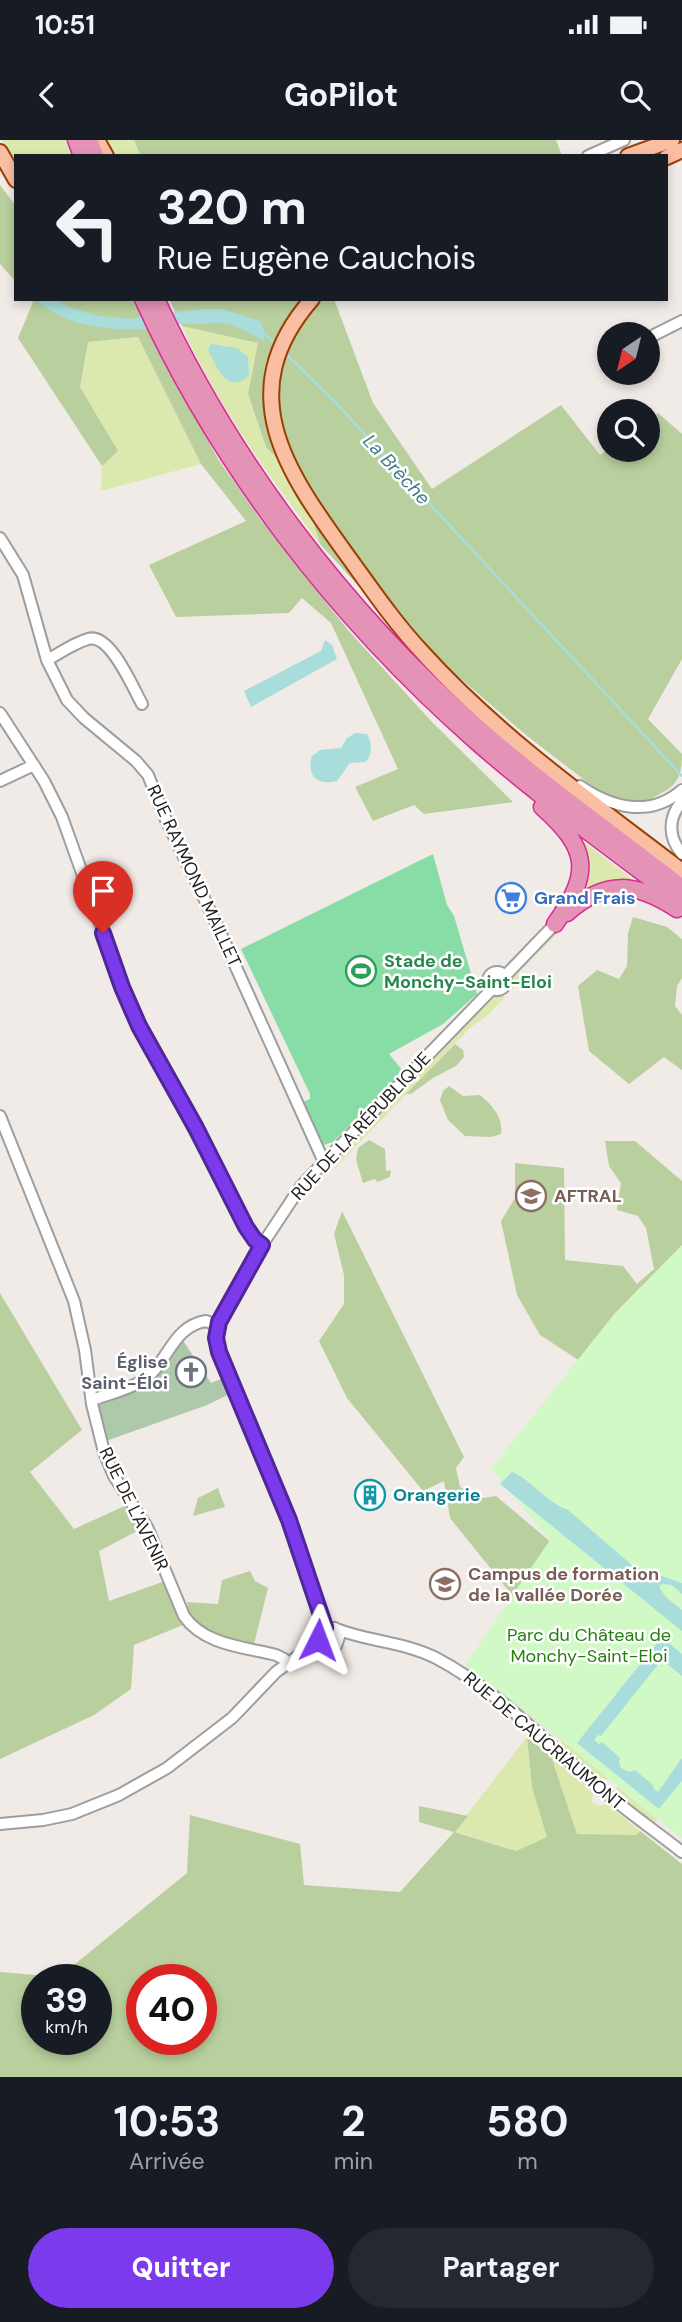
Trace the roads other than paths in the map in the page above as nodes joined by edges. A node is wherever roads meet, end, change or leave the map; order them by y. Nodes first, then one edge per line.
1 (624, 140) edge
2 (672, 140) edge
3 (680, 140) edge
4 (0, 152) edge
5 (592, 154) edge
6 (634, 154) edge
7 (651, 154) edge
8 (0, 166) edge
9 (14, 176) edge
10 (14, 189) edge
11 (151, 301) edge
12 (310, 301) edge
13 (682, 321) edge
14 (660, 332) edge
15 (167, 334) junction
16 (0, 538) edge
17 (47, 660) junction
18 (407, 676) junction
19 (142, 704) dead end
20 (0, 713) edge
21 (488, 718) junction
22 (34, 765) junction
23 (0, 781) edge
24 (681, 794) edge
25 (682, 854) edge
26 (682, 871) edge
27 (682, 888) edge
28 (682, 902) edge
29 (682, 913) edge
30 (555, 924) junction
31 (0, 1116) edge
32 (324, 1162) junction
33 (262, 1245) junction
34 (228, 1305) junction
35 (201, 1322) junction
36 (218, 1326) junction
37 (92, 1400) junction
38 (330, 1627) junction
39 (317, 1637) junction
40 (398, 1643) junction
41 (332, 1646) junction
42 (298, 1657) junction
43 (286, 1664) junction
44 (0, 1824) edge
45 (682, 1852) edge

1 - 5 street
2 - 6 main road
3 - 7 main road
4 - 9 main road
8 - 10 main road
11 - 15 highway
12 - 21 main road
13 - 14 street
15 - 18 highway
15 - 27 highway
16 - 17 street, RUE RAYMOND MAILLET
17 - 19 street
17 - 32 street, RUE RAYMOND MAILLET
18 - 28 highway
18 - 30 highway
20 - 22 street
21 - 24 street
21 - 26 main road
22 - 23 street
22 - 33 street
24 - 25 street
29 - 30 highway
30 - 32 street, RUE DE LA RÉPUBLIQUE
31 - 37 street, RUE DE L'AVENIR
32 - 33 street, RUE DE LA RÉPUBLIQUE
33 - 34 street, RUE DE LA RÉPUBLIQUE
34 - 35 street
34 - 36 street, RUE DE LA RÉPUBLIQUE
35 - 36 street
35 - 37 street
36 - 38 street
37 - 43 street, RUE DE L'AVENIR
38 - 39 street
38 - 40 street
38 - 41 street
39 - 41 street
39 - 42 street
40 - 41 street
40 - 45 street, RUE DE CAUCRIAUMONT
41 - 42 street
42 - 43 street
43 - 44 street

